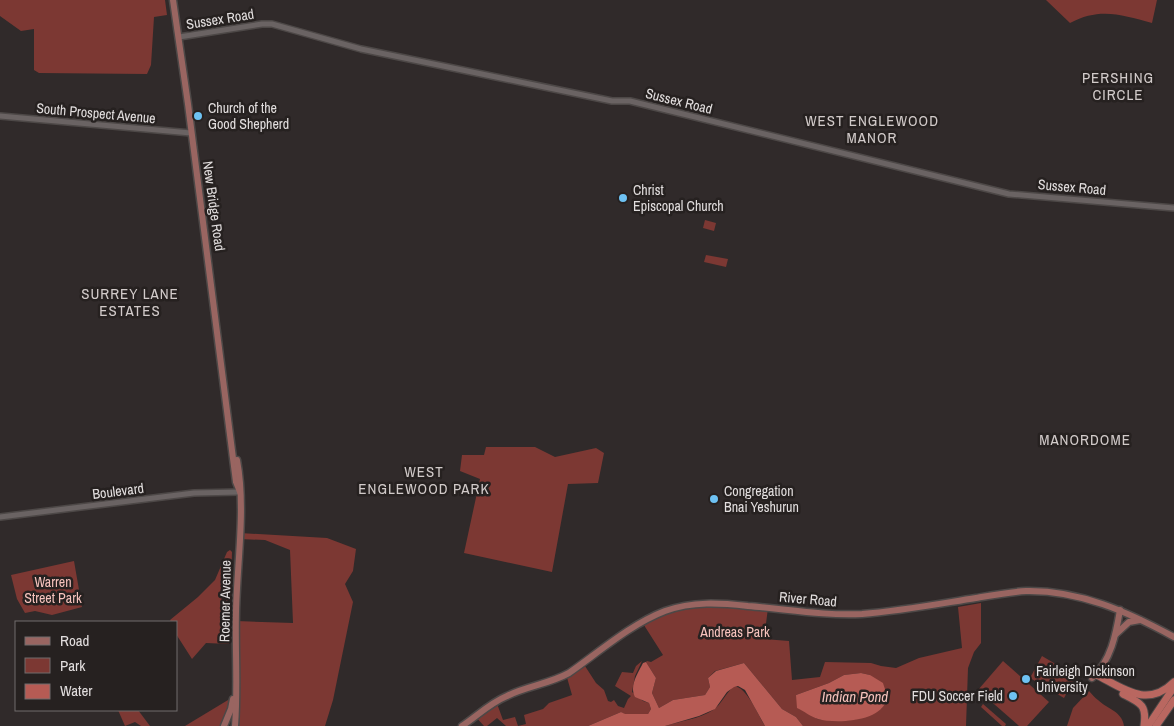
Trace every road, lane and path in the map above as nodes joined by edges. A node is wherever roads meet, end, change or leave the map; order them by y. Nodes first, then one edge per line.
1 (173, 0) edge
2 (179, 37) junction
3 (0, 116) edge
4 (191, 133) junction
5 (1174, 208) edge
6 (240, 492) junction
7 (240, 512) joint
8 (0, 517) edge
9 (1120, 610) junction
10 (1141, 620) junction
11 (1116, 634) junction
12 (1174, 638) edge
13 (236, 671) junction
14 (1093, 676) junction
15 (1174, 682) edge
16 (1174, 688) edge
17 (1174, 700) edge
18 (224, 726) edge
19 (234, 726) edge
20 (462, 726) edge
21 (1144, 726) edge
22 (1148, 726) edge
23 (1156, 726) edge
24 (1161, 726) edge

1 - 2 main road, New Bridge Road
2 - 4 main road, New Bridge Road
2 - 5 street, Sussex Road
3 - 4 street, South Prospect Avenue
4 - 6 main road, New Bridge Road
6 - 7 main road, New Bridge Road
6 - 8 street, Boulevard
7 - 13 main road, Roemer Avenue
9 - 10 main road, River Road
9 - 11 main road
9 - 20 main road, River Road
10 - 11 main road
10 - 12 main road, River Road
11 - 14 main road
13 - 18 main road, Roemer Avenue
13 - 19 main road, Roemer Avenue
14 - 15 highway
14 - 21 highway
16 - 22 highway
17 - 23 highway
17 - 24 highway

